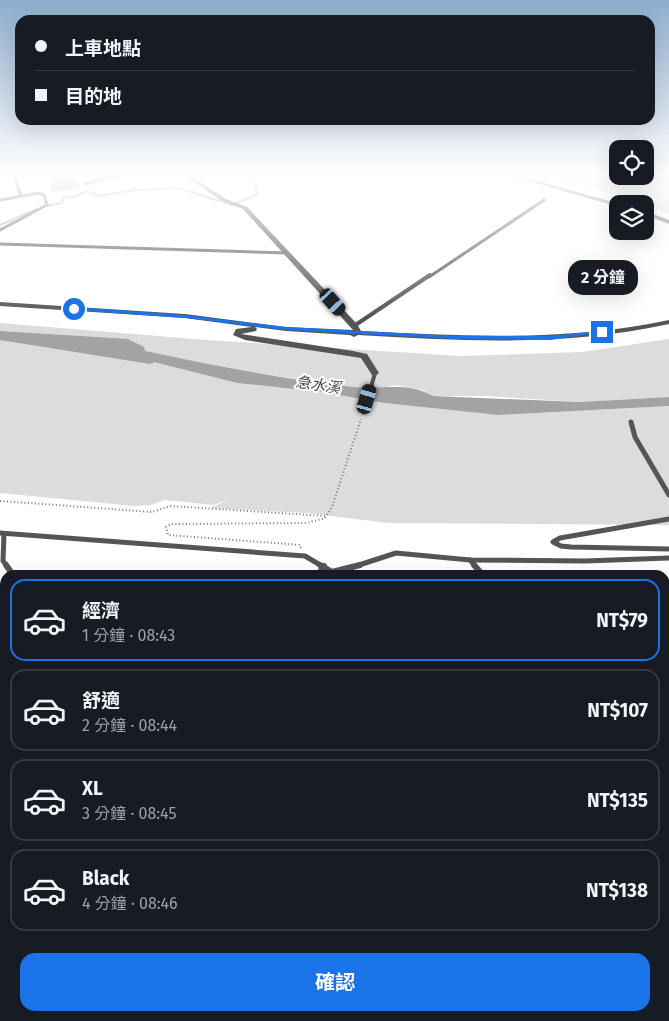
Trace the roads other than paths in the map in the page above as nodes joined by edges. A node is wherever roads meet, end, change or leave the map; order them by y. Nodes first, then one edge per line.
1 (16, 222) edge
2 (258, 222) edge
3 (512, 222) edge
4 (0, 230) edge
5 (0, 244) edge
6 (287, 253) junction
7 (0, 304) edge
8 (669, 322) edge
9 (355, 329) junction
10 (375, 373) joint
11 (364, 412) road end
12 (631, 422) dead end
13 (669, 495) edge
14 (669, 519) edge
15 (2, 534) edge
16 (669, 549) edge
17 (669, 558) edge
18 (470, 560) junction
19 (324, 566) junction
20 (9, 570) edge
21 (321, 570) edge
22 (329, 570) edge
23 (341, 570) edge
24 (479, 570) edge

1 - 4 lane
2 - 6 street
3 - 9 lane
5 - 6 lane
6 - 9 street
7 - 9 street
8 - 9 street
9 - 10 street
10 - 11 lane
12 - 13 lane
14 - 16 lane
15 - 19 lane
15 - 20 lane
17 - 18 lane
18 - 23 lane
18 - 24 lane
19 - 21 lane
19 - 22 lane

